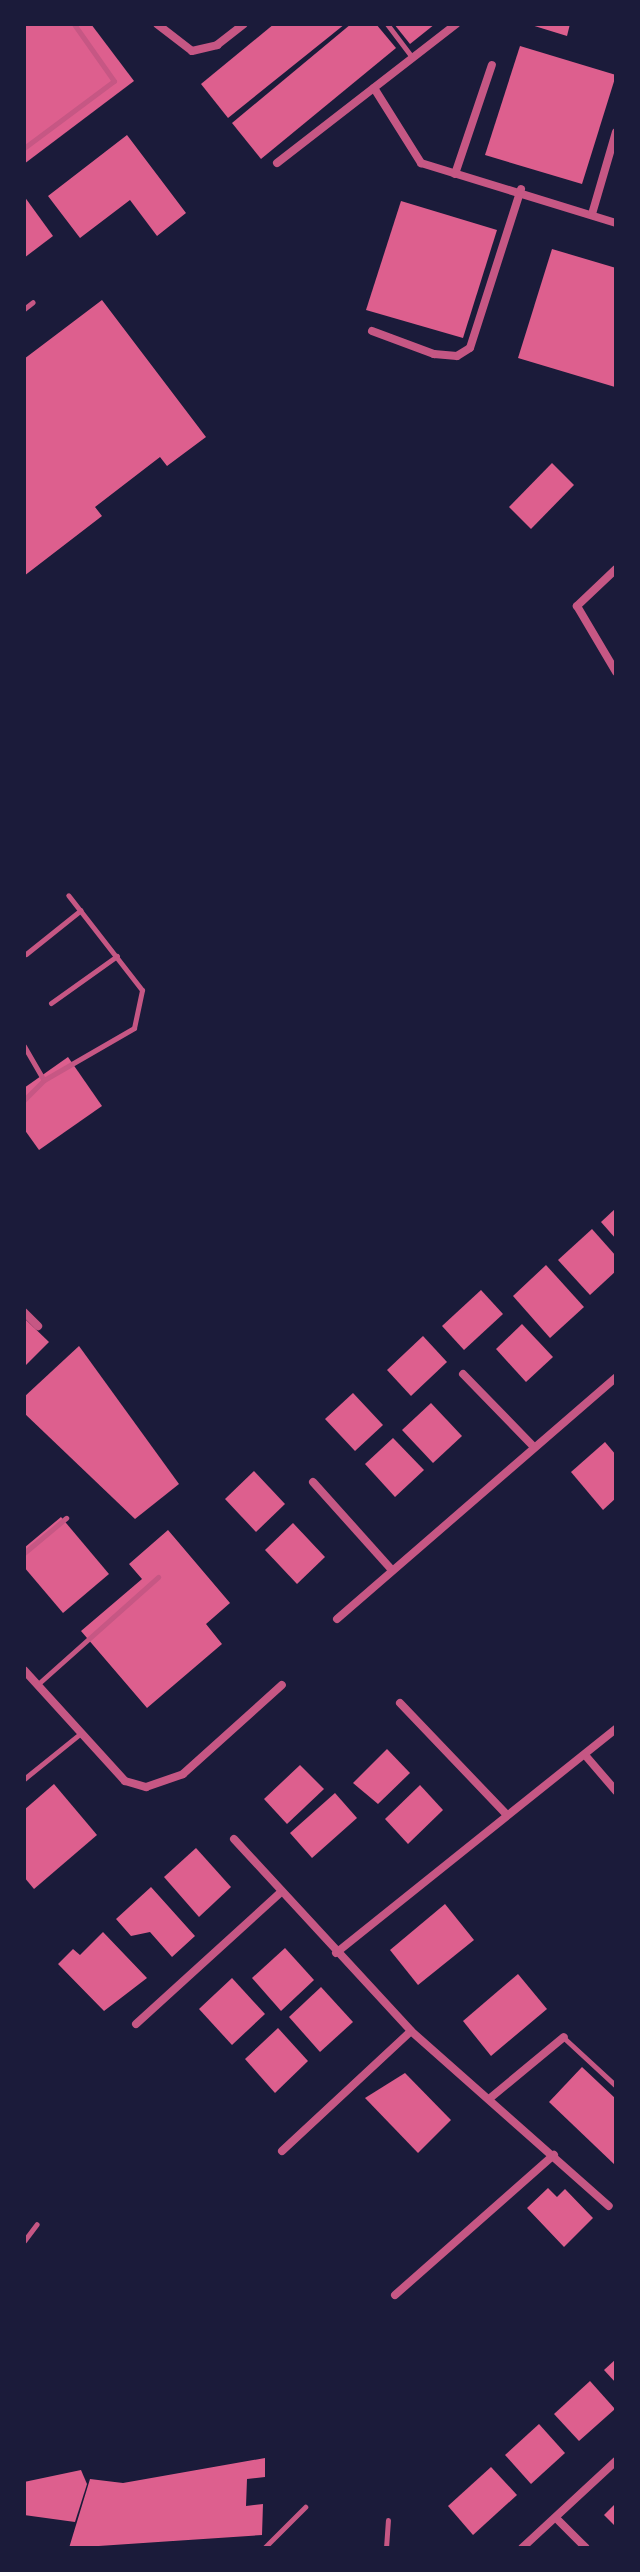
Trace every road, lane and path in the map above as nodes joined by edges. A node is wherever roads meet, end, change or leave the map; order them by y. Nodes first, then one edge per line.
1 (74, 24) edge
2 (157, 24) edge
3 (244, 24) edge
4 (387, 24) edge
5 (456, 24) edge
6 (413, 58) junction
7 (492, 65) dead end
8 (374, 88) junction
9 (616, 132) edge
10 (24, 148) edge
11 (277, 163) dead end
12 (455, 174) junction
13 (521, 189) junction
14 (592, 214) junction
15 (616, 223) edge
16 (33, 302) dead end
17 (24, 309) edge
18 (372, 331) dead end
19 (616, 569) edge
20 (616, 672) edge
21 (68, 895) dead end
22 (82, 910) junction
23 (26, 954) edge
24 (117, 956) junction
25 (51, 1003) dead end
26 (24, 1046) edge
27 (44, 1080) junction
28 (24, 1100) edge
29 (24, 1312) edge
30 (38, 1326) dead end
31 (463, 1374) dead end
32 (616, 1377) edge
33 (533, 1446) junction
34 (313, 1482) dead end
35 (66, 1518) dead end
36 (24, 1553) edge
37 (391, 1569) junction
38 (158, 1577) dead end
39 (337, 1619) dead end
40 (24, 1670) edge
41 (37, 1685) junction
42 (282, 1685) dead end
43 (400, 1703) dead end
44 (616, 1729) edge
45 (81, 1733) junction
46 (585, 1755) junction
47 (24, 1779) edge
48 (616, 1791) edge
49 (506, 1814) junction
50 (234, 1839) dead end
51 (280, 1893) junction
52 (336, 1953) junction
53 (136, 2024) dead end
54 (411, 2031) junction
55 (564, 2037) joint
56 (616, 2086) edge
57 (489, 2099) junction
58 (282, 2151) dead end
59 (554, 2155) junction
60 (609, 2206) dead end
61 (37, 2224) dead end
62 (24, 2241) edge
63 (395, 2295) dead end
64 (616, 2461) edge
65 (305, 2507) dead end
66 (556, 2518) junction
67 (388, 2520) dead end
68 (223, 2548) edge
69 (266, 2548) edge
70 (386, 2548) edge
71 (522, 2548) edge
72 (586, 2548) edge

1 - 10 lane
2 - 3 street
4 - 6 lane
5 - 6 street
6 - 8 street
7 - 12 street
8 - 11 street
8 - 12 street
9 - 14 street
12 - 13 street
13 - 14 street
13 - 18 street
14 - 15 street
16 - 17 lane
19 - 20 street
21 - 22 lane
22 - 23 lane
22 - 24 lane
24 - 25 lane
24 - 27 lane
26 - 27 lane
27 - 28 lane
29 - 30 street
31 - 33 street
32 - 33 street
33 - 37 street
34 - 37 street
35 - 36 lane
37 - 39 street
38 - 41 lane
40 - 41 street
41 - 45 street
42 - 45 street
43 - 49 street
44 - 46 street
45 - 47 lane
46 - 48 street
46 - 49 street
49 - 52 street
50 - 51 street
51 - 52 street
51 - 53 street
52 - 54 street
54 - 57 street
54 - 58 street
55 - 56 lane
55 - 57 street
57 - 59 street
59 - 60 street
59 - 63 street
61 - 62 lane
64 - 66 street
65 - 69 lane
66 - 71 street
66 - 72 street
67 - 70 lane
68 - 69 lane

